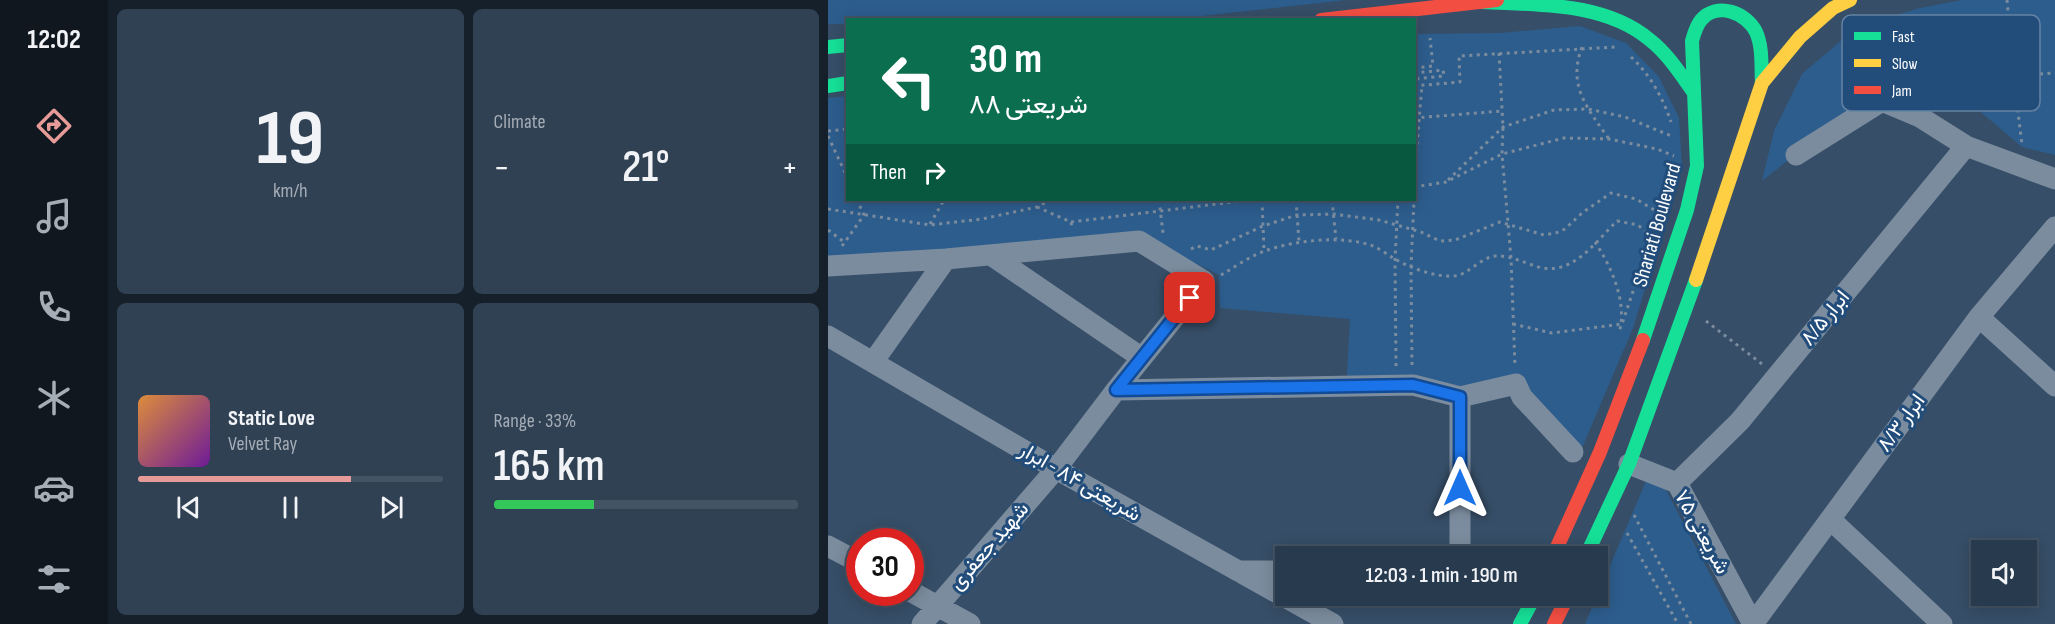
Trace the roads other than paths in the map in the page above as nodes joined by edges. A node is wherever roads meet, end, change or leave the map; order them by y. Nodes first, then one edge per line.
1 (1497, 0) edge
2 (1850, 0) edge
3 (1483, 2) junction
4 (1339, 18) edge
5 (846, 45) edge
6 (828, 47) edge
7 (846, 83) edge
8 (1762, 83) junction
9 (828, 86) edge
10 (1694, 93) junction
11 (1866, 111) edge
12 (1906, 111) edge
13 (1966, 146) junction
14 (1796, 156) dead end
15 (2055, 180) edge
16 (2055, 227) edge
17 (991, 255) junction
18 (833, 258) edge
19 (946, 259) junction
20 (1979, 317) junction
21 (828, 336) edge
22 (1142, 358) junction
23 (873, 362) junction
24 (2055, 387) edge
25 (1116, 390) junction
26 (1460, 397) junction
27 (1573, 452) dead end
28 (1629, 464) junction
29 (1056, 469) junction
30 (1677, 483) junction
31 (1831, 520) junction
32 (828, 546) edge
33 (1460, 546) edge
34 (1558, 546) edge
35 (1591, 546) edge
36 (846, 556) edge
37 (1237, 571) junction
38 (1275, 571) edge
39 (924, 598) edge
40 (937, 605) junction
41 (1530, 606) edge
42 (1563, 606) edge
43 (922, 624) edge
44 (970, 624) edge
45 (1333, 624) edge
46 (1520, 624) edge
47 (1554, 624) edge
48 (1753, 624) edge
49 (1942, 624) edge

1 - 3 main road
2 - 8 main road
3 - 4 main road
3 - 10 main road
5 - 6 main road
7 - 9 main road
8 - 10 main road, Shariati Boulevard
8 - 28 main road
10 - 34 main road, Shariati Boulevard
11 - 14 street
12 - 13 street
13 - 15 street
13 - 30 street, ابرار ۸/۵
16 - 20 street, ابرار ۸/۳
17 - 19 street
17 - 22 street
17 - 22 street, شهید جعفری
18 - 19 street
19 - 23 street
20 - 24 street
20 - 31 street, ابرار ۸/۳
21 - 23 street, شریعتی ۸۴ - ابرار
22 - 25 street, شهید جعفری
23 - 29 street, شریعتی ۸۴ - ابرار
25 - 26 street
25 - 29 street, شهید جعفری
26 - 27 street
26 - 33 street
28 - 30 street, شریعتی ۷۵
28 - 35 main road
29 - 37 street, شریعتی ۸۴ - ابرار
29 - 40 street, شهید جعفری
30 - 48 street, شریعتی ۷۵
31 - 48 street, ابرار ۸/۳
31 - 49 street
32 - 36 street
37 - 38 street
37 - 45 street, شریعتی ۸۴ - ابرار
39 - 40 street
40 - 43 street, شهید جعفری
40 - 44 street
41 - 46 main road
42 - 47 main road

